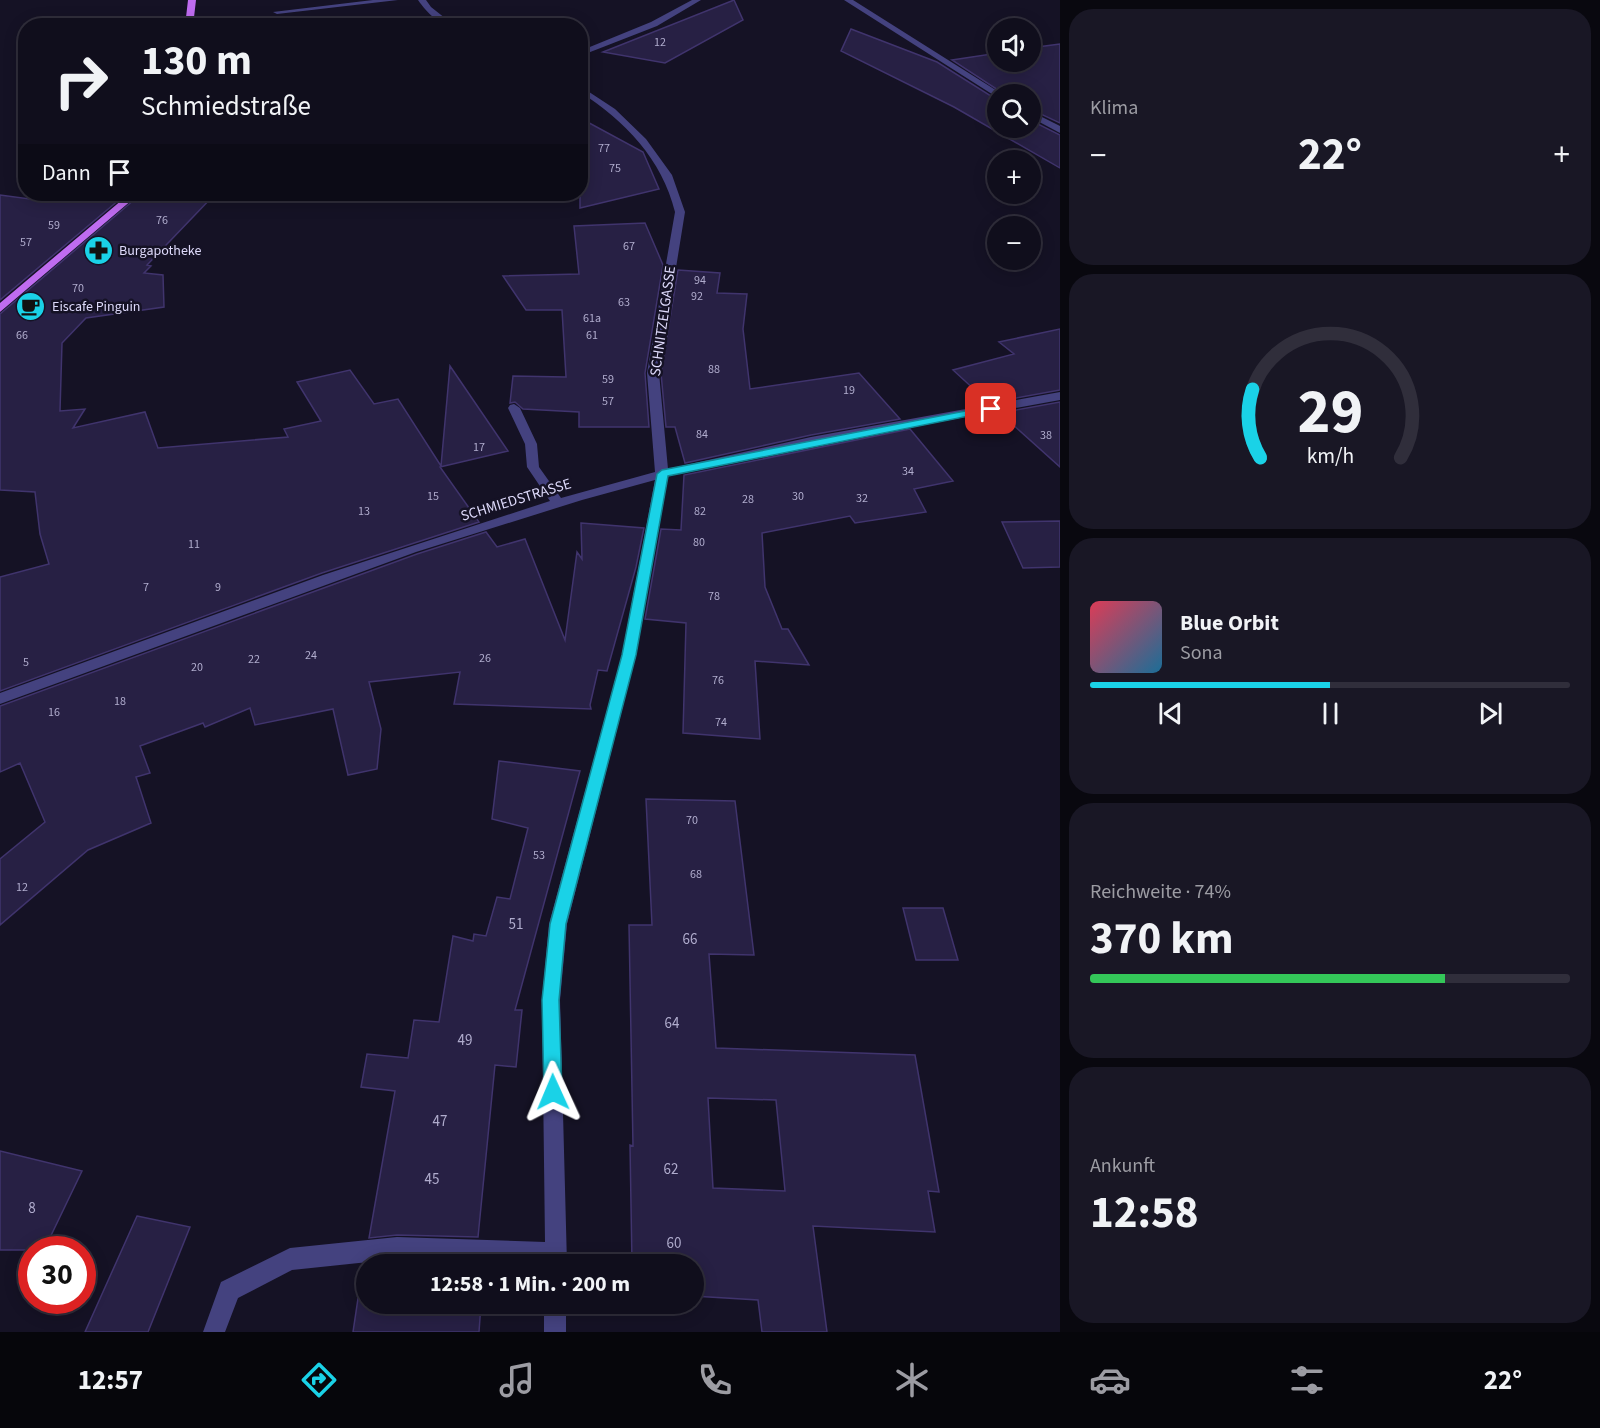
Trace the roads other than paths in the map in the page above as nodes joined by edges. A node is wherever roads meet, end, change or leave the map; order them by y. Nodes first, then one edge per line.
1 (192, 0) edge
2 (394, 0) edge
3 (422, 0) edge
4 (697, 0) edge
5 (848, 0) edge
6 (277, 12) dead end
7 (190, 18) edge
8 (441, 18) edge
9 (588, 51) edge
10 (987, 87) edge
11 (588, 93) edge
12 (1041, 119) edge
13 (1060, 130) edge
14 (126, 201) edge
15 (0, 309) edge
16 (1060, 396) edge
17 (514, 408) dead end
18 (662, 474) junction
19 (559, 504) junction
20 (0, 699) edge
21 (484, 1254) edge
22 (556, 1254) edge
23 (555, 1314) edge
24 (214, 1332) edge
25 (555, 1332) edge

1 - 7 main road
2 - 6 street
3 - 8 street
4 - 9 street
5 - 10 street
11 - 18 street, SCHNITZELGASSE
12 - 13 street
14 - 15 main road
16 - 18 street, SCHMIEDSTRASSE
17 - 19 street
18 - 19 street, SCHMIEDSTRASSE
18 - 22 street, SCHNITZELGASSE
19 - 20 street, SCHMIEDSTRASSE
21 - 24 street
23 - 25 street

